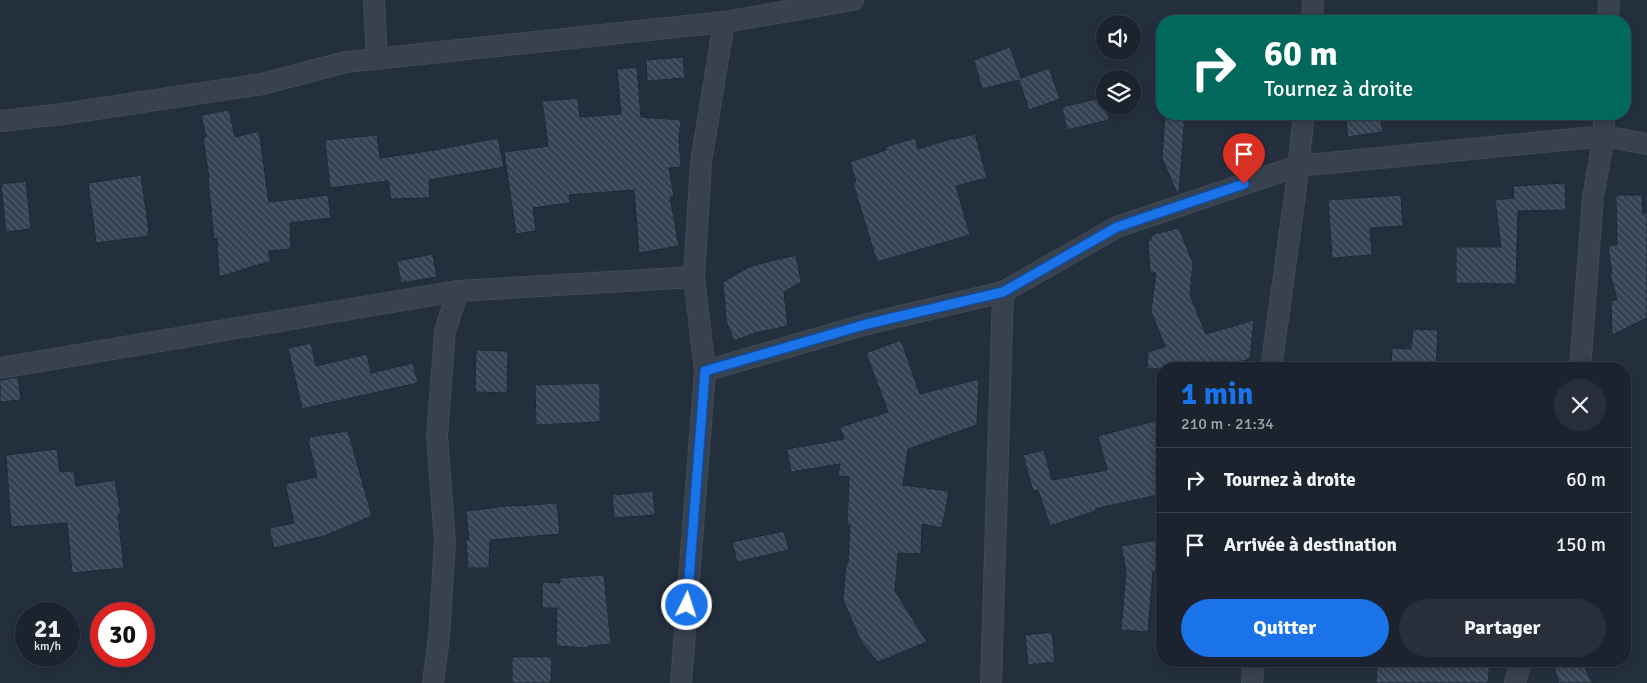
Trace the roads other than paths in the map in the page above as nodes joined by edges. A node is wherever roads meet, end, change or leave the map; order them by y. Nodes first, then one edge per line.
1 (374, 0) edge
2 (852, 0) edge
3 (1313, 0) edge
4 (1609, 0) edge
5 (1312, 15) edge
6 (1608, 15) edge
7 (724, 22) junction
8 (377, 59) junction
9 (1303, 120) edge
10 (1604, 120) edge
11 (0, 121) edge
12 (1604, 136) junction
13 (1647, 144) edge
14 (1298, 166) junction
15 (694, 277) junction
16 (458, 290) junction
17 (1003, 292) junction
18 (1272, 362) edge
19 (1581, 362) edge
20 (0, 368) edge
21 (705, 371) junction
22 (1253, 667) edge
23 (1519, 667) edge
24 (433, 683) edge
25 (681, 683) edge
26 (991, 683) edge
27 (1252, 683) edge
28 (1515, 683) edge

1 - 8 street
2 - 7 street
3 - 5 street
4 - 6 street
7 - 8 street
7 - 15 street
8 - 11 street
9 - 14 street
10 - 12 street
12 - 13 street
12 - 14 street
12 - 19 street
14 - 17 street
14 - 18 street
15 - 16 street
15 - 21 street
16 - 20 street
16 - 24 street
17 - 21 street
17 - 26 street
21 - 25 street
22 - 27 street
23 - 28 street

